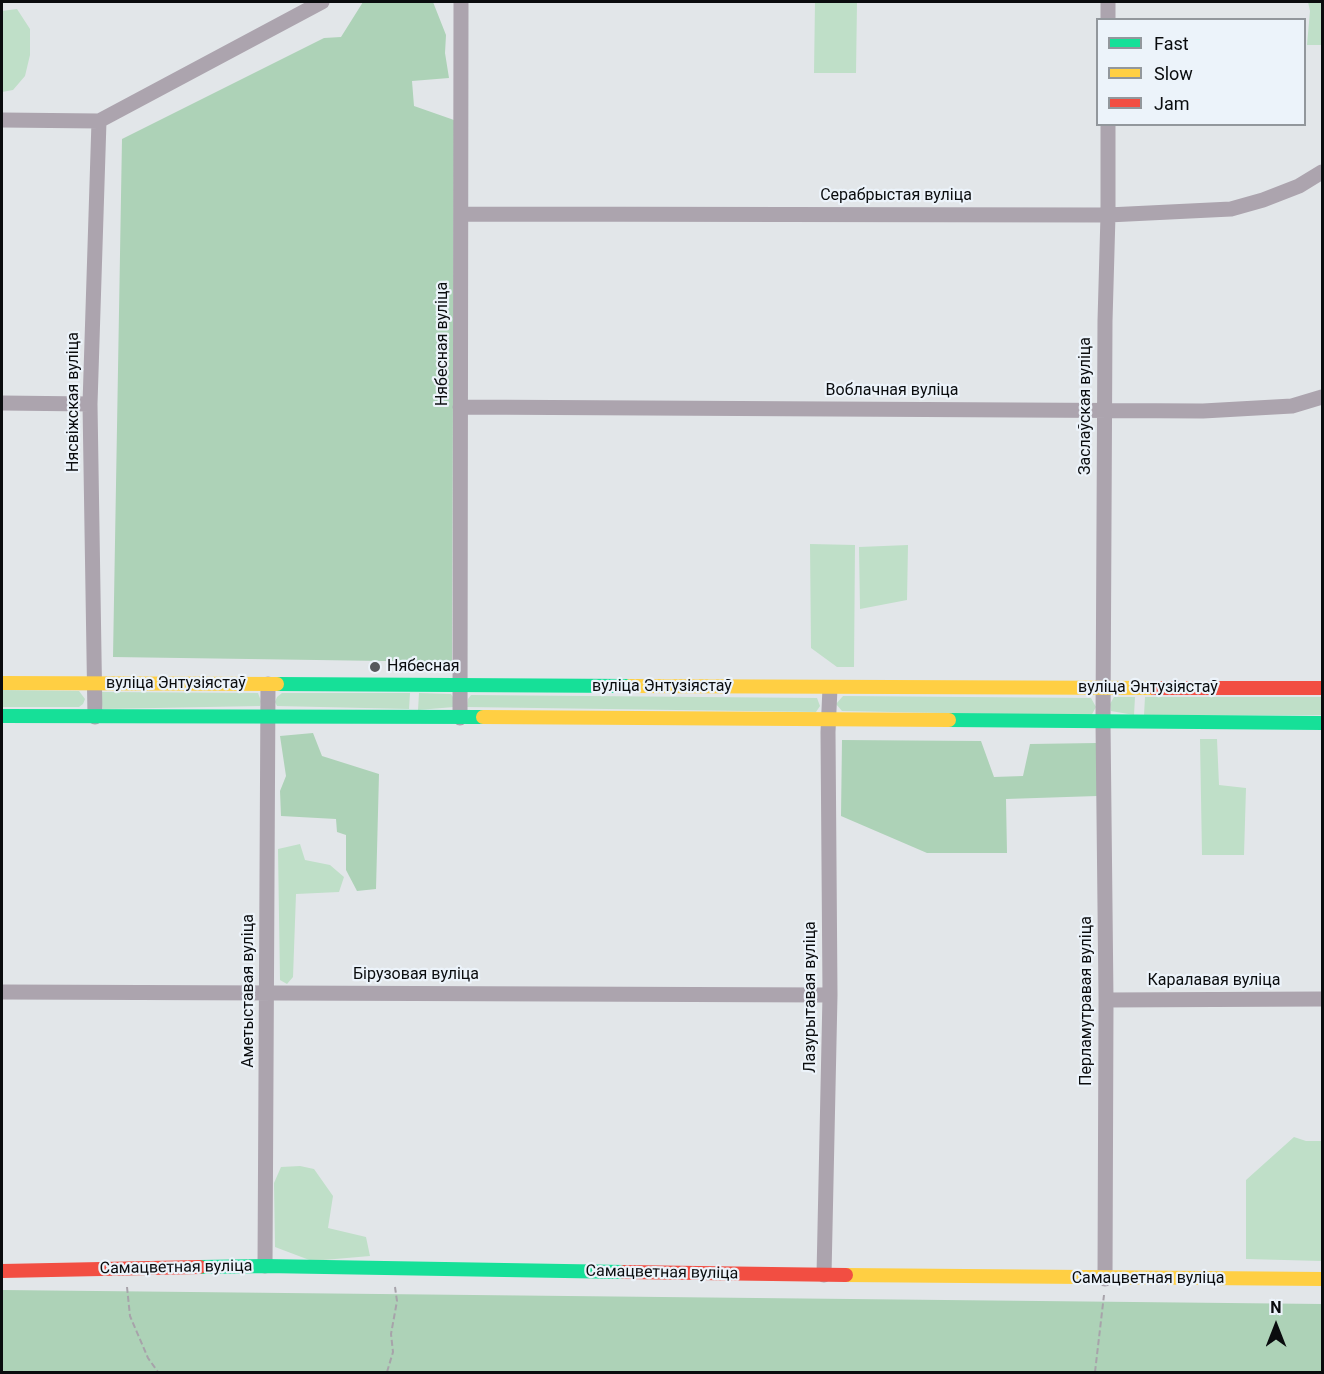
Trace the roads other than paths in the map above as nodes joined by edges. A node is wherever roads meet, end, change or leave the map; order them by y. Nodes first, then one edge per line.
1 (322, 2) edge
2 (461, 2) edge
3 (1108, 2) edge
4 (1108, 18) edge
5 (2, 120) edge
6 (99, 121) junction
7 (1108, 126) edge
8 (1323, 172) edge
9 (462, 213) junction
10 (1108, 215) junction
11 (1323, 397) edge
12 (2, 404) edge
13 (90, 404) junction
14 (460, 407) junction
15 (1105, 409) junction
16 (2, 683) edge
17 (94, 683) junction
18 (268, 684) junction
19 (460, 686) junction
20 (830, 687) junction
21 (1103, 688) junction
22 (1323, 688) edge
23 (2, 716) edge
24 (268, 716) junction
25 (94, 717) junction
26 (460, 718) junction
27 (829, 720) junction
28 (1103, 722) junction
29 (1323, 723) edge
30 (2, 992) edge
31 (267, 993) junction
32 (830, 995) junction
33 (1323, 999) edge
34 (1106, 1000) junction
35 (265, 1266) junction
36 (2, 1271) edge
37 (824, 1275) junction
38 (1105, 1279) junction
39 (1323, 1279) edge

1 - 6 street
2 - 9 street, Нябесная вуліца
3 - 4 street
5 - 6 street
6 - 13 street, Нясвіжская вуліца
7 - 10 street, Заслаўская вуліца
8 - 10 street, Серабрыстая вуліца
9 - 10 street, Серабрыстая вуліца
9 - 14 street, Нябесная вуліца
10 - 15 street, Заслаўская вуліца
11 - 15 street, Воблачная вуліца
12 - 13 street
13 - 17 street, Нясвіжская вуліца
14 - 15 street, Воблачная вуліца
14 - 19 street, Нябесная вуліца
15 - 21 street, Заслаўская вуліца
16 - 17 street, вуліца Энтузіястаў
17 - 18 street, вуліца Энтузіястаў
17 - 25 street, Нясвіжская вуліца
18 - 19 street, вуліца Энтузіястаў
18 - 24 street, Аметыставая вуліца
19 - 20 street, вуліца Энтузіястаў
19 - 26 street, Нябесная вуліца
20 - 21 street, вуліца Энтузіястаў
20 - 27 street, Лазурытавая вуліца
21 - 22 street, вуліца Энтузіястаў
21 - 28 street, Заслаўская вуліца
23 - 25 street, вуліца Энтузіястаў
24 - 25 street, вуліца Энтузіястаў
24 - 26 street, вуліца Энтузіястаў
24 - 31 street, Аметыставая вуліца
26 - 27 street, вуліца Энтузіястаў
27 - 28 street, вуліца Энтузіястаў
27 - 32 street, Лазурытавая вуліца
28 - 29 street, вуліца Энтузіястаў
28 - 34 street, Перламутравая вуліца
30 - 31 street, Бірузовая вуліца
31 - 32 street, Бірузовая вуліца
31 - 35 street, Аметыставая вуліца
32 - 37 street, Лазурытавая вуліца
33 - 34 street, Каралавая вуліца
34 - 38 street, Перламутравая вуліца
35 - 36 street, Самацветная вуліца
35 - 37 street, Самацветная вуліца
37 - 38 street, Самацветная вуліца
38 - 39 street, Самацветная вуліца

